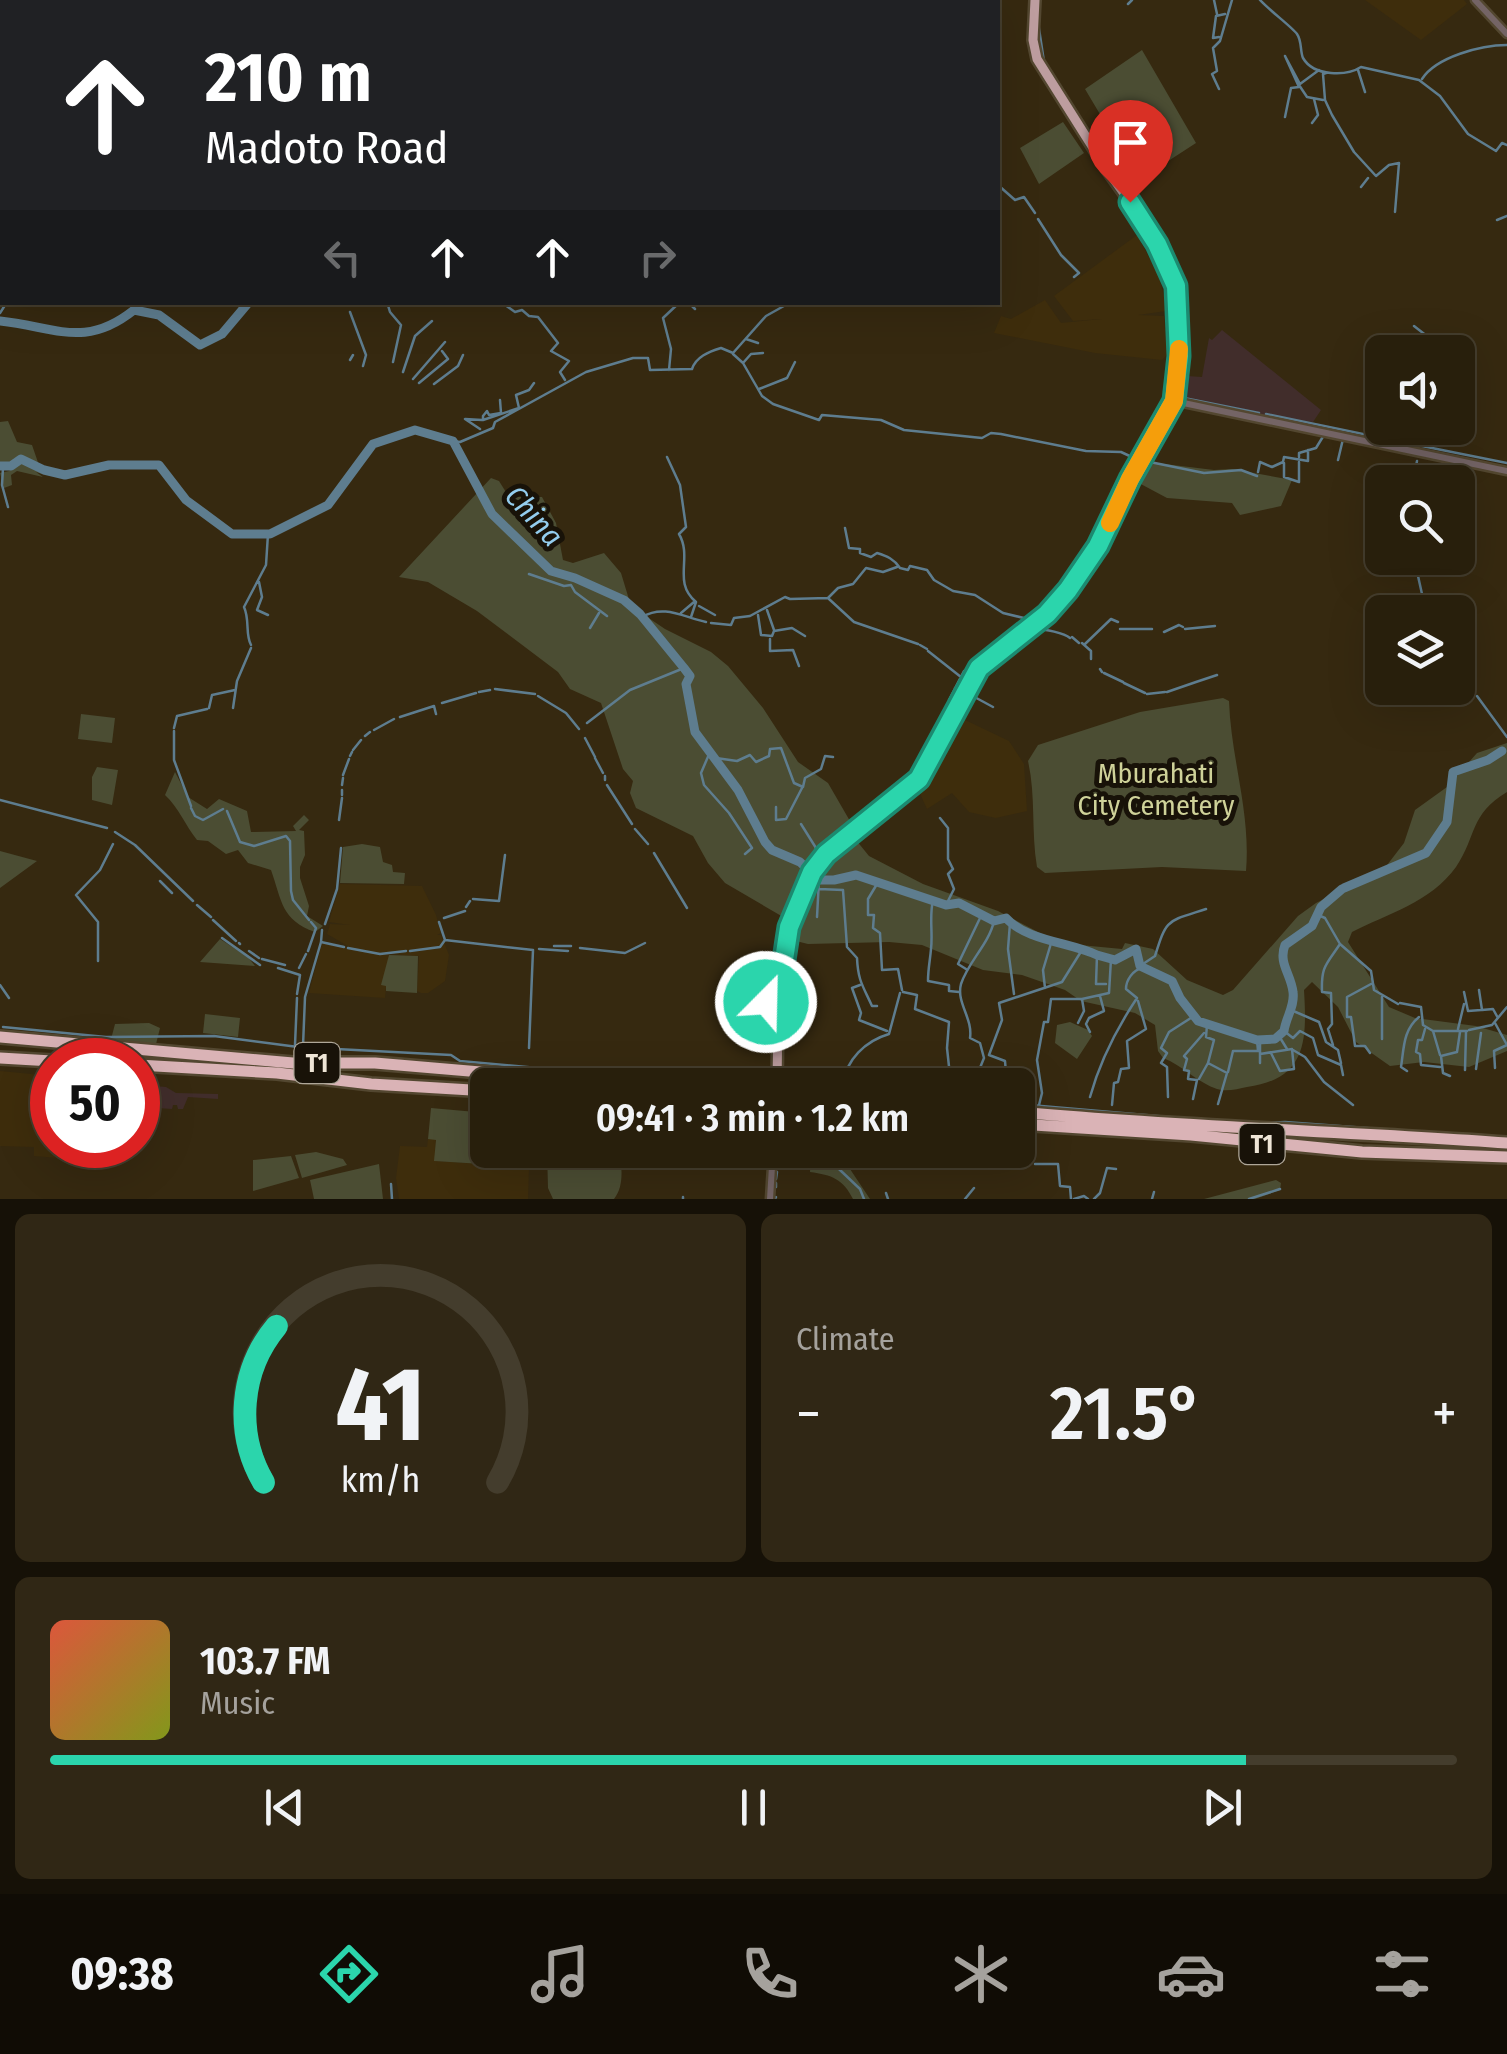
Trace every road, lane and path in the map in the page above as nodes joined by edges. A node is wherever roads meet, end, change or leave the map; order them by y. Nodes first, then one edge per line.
1 (1034, 0) edge
2 (1475, 0) edge
3 (1507, 34) edge
4 (1174, 401) junction
5 (1507, 471) edge
6 (775, 1007) junction
7 (777, 1032) junction
8 (0, 1038) edge
9 (0, 1058) edge
10 (30, 1060) edge
11 (160, 1066) edge
12 (776, 1068) edge
13 (470, 1071) edge
14 (470, 1090) edge
15 (1035, 1113) edge
16 (1035, 1125) edge
17 (1507, 1143) edge
18 (1507, 1156) edge
19 (772, 1168) edge
20 (770, 1199) edge

1 - 4 main road
2 - 3 street
4 - 5 street
4 - 6 main road
6 - 7 main road
6 - 7 main road
7 - 12 main road
8 - 13 highway, T1
9 - 10 highway
11 - 14 highway, T1
15 - 17 highway, T1
16 - 18 highway, T1
19 - 20 street

